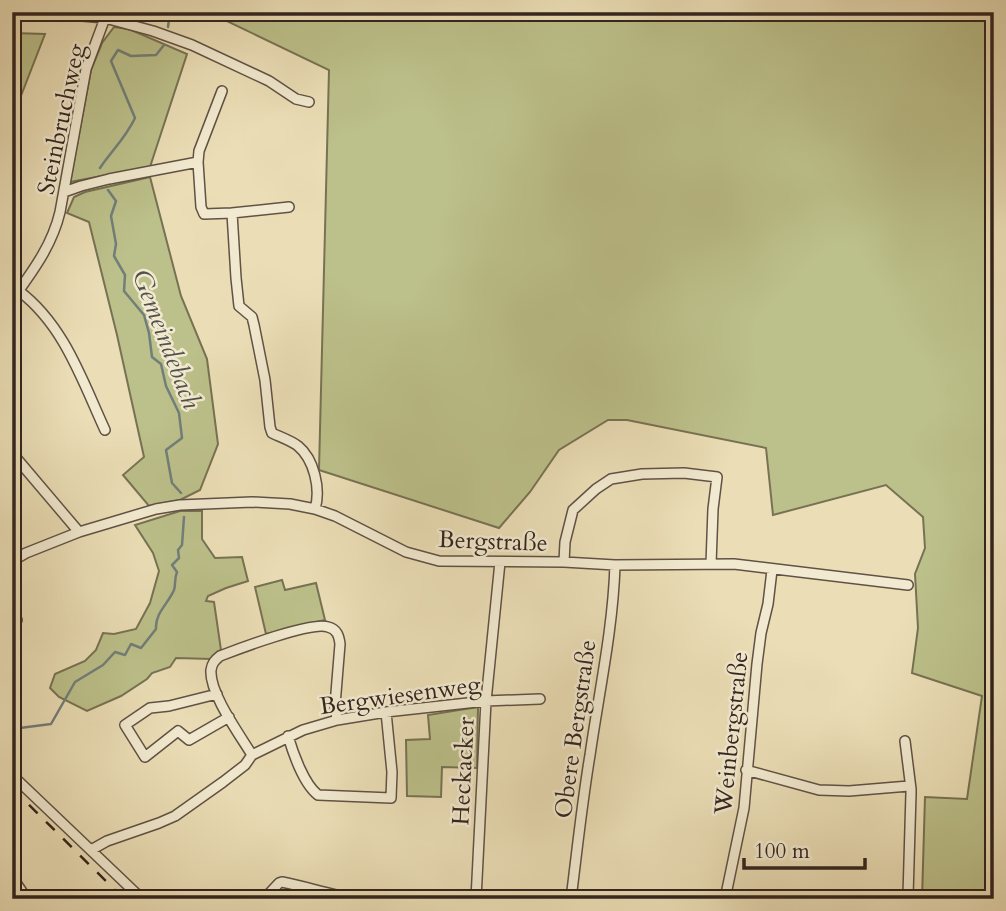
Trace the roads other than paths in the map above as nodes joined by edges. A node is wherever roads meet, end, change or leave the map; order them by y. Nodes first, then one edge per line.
1 (37, 12) edge
2 (105, 18) junction
3 (222, 91) dead end
4 (309, 102) dead end
5 (198, 162) junction
6 (64, 192) junction
7 (289, 207) dead end
8 (232, 213) junction
9 (19, 290) junction
10 (12, 300) edge
11 (105, 430) dead end
12 (12, 453) edge
13 (315, 509) junction
14 (79, 532) junction
15 (12, 561) edge
16 (500, 562) junction
17 (564, 562) junction
18 (711, 564) junction
19 (615, 565) junction
20 (772, 570) junction
21 (908, 585) dead end
22 (217, 694) junction
23 (540, 699) dead end
24 (486, 701) junction
25 (386, 712) junction
26 (229, 717) junction
27 (337, 720) junction
28 (288, 736) junction
29 (905, 741) dead end
30 (252, 755) junction
31 (746, 770) junction
32 (12, 775) edge
33 (910, 788) junction
34 (91, 850) junction
35 (12, 877) edge
36 (908, 896) dead end
37 (27, 899) edge
38 (142, 899) edge
39 (264, 899) edge
40 (357, 899) edge
41 (476, 899) edge
42 (571, 899) edge
43 (725, 899) edge

1 - 2 street
2 - 4 street
2 - 6 street, Steinbruchweg
3 - 5 street
5 - 6 street
5 - 8 street
6 - 9 street, Steinbruchweg
7 - 8 street
8 - 13 street
9 - 10 street, Steinbruchweg
9 - 11 street
12 - 14 street
13 - 14 street, Bergstraße
13 - 16 street, Bergstraße
14 - 15 street, Bergstraße
16 - 17 street, Bergstraße
16 - 24 street, Heckacker
17 - 18 street
17 - 19 street, Bergstraße
18 - 19 street, Bergstraße
18 - 20 street, Bergstraße
19 - 42 street, Obere Bergstraße
20 - 21 street, Bergstraße
20 - 31 street, Weinbergstraße
22 - 26 street
22 - 26 street
22 - 27 street
23 - 24 street, Bergwiesenweg
24 - 25 street, Bergwiesenweg
24 - 41 street, Heckacker
25 - 27 street, Bergwiesenweg
25 - 28 street
26 - 30 street
27 - 28 street, Bergwiesenweg
28 - 30 street, Bergwiesenweg
29 - 33 street
30 - 34 street, Bergwiesenweg
31 - 33 street
31 - 43 street, Weinbergstraße
32 - 34 street
33 - 36 street
34 - 38 street
35 - 37 street
39 - 40 street

